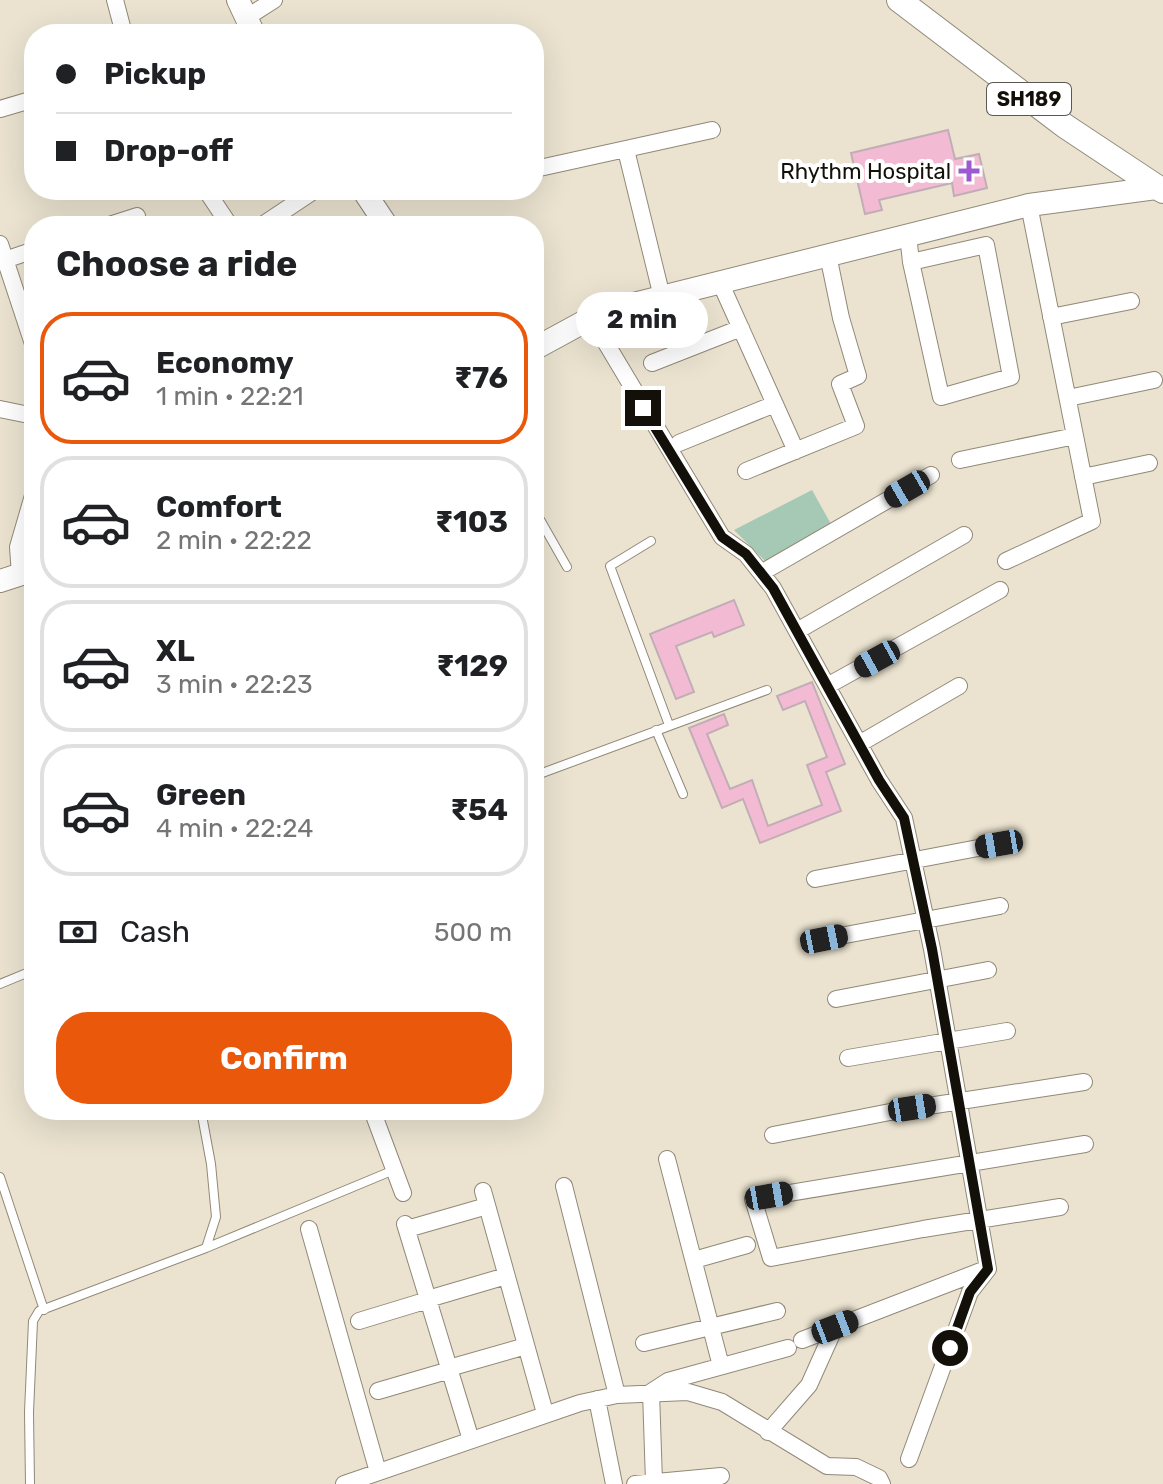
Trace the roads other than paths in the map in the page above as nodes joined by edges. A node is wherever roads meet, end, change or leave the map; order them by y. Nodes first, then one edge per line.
1 (115, 0) edge
2 (274, 0) edge
3 (899, 0) edge
4 (246, 17) edge
5 (121, 24) edge
6 (24, 102) edge
7 (0, 109) edge
8 (712, 130) dead end
9 (626, 150) junction
10 (544, 167) edge
11 (1160, 190) edge
12 (300, 200) edge
13 (1029, 205) junction
14 (276, 216) edge
15 (980, 217) junction
16 (908, 235) junction
17 (986, 245) junction
18 (24, 251) edge
19 (3, 252) edge
20 (828, 255) junction
21 (911, 262) junction
22 (720, 282) junction
23 (662, 297) junction
24 (1131, 301) dead end
25 (24, 308) edge
26 (1051, 317) junction
27 (591, 318) junction
28 (741, 328) junction
29 (544, 344) edge
30 (652, 363) dead end
31 (1154, 380) dead end
32 (1068, 398) junction
33 (775, 404) junction
34 (0, 409) edge
35 (24, 414) edge
36 (1075, 436) junction
37 (679, 443) dead end
38 (796, 451) junction
39 (960, 460) dead end
40 (1149, 463) dead end
41 (746, 471) dead end
42 (931, 475) dead end
43 (1083, 477) junction
44 (24, 526) edge
45 (544, 527) edge
46 (964, 535) dead end
47 (651, 541) dead end
48 (1006, 561) dead end
49 (567, 567) dead end
50 (761, 573) junction
51 (18, 576) edge
52 (1000, 590) dead end
53 (797, 631) junction
54 (827, 686) junction
55 (959, 686) dead end
56 (767, 690) dead end
57 (669, 725) junction
58 (656, 730) junction
59 (859, 744) junction
60 (544, 772) edge
61 (683, 794) dead end
62 (999, 844) dead end
63 (913, 860) junction
64 (815, 879) dead end
65 (1000, 906) dead end
66 (926, 920) junction
67 (824, 939) dead end
68 (988, 970) dead end
69 (24, 974) edge
70 (937, 980) junction
71 (0, 984) edge
72 (836, 999) dead end
73 (1007, 1031) dead end
74 (947, 1041) junction
75 (848, 1058) dead end
76 (1084, 1082) dead end
77 (957, 1101) junction
78 (203, 1120) edge
79 (376, 1120) edge
80 (773, 1135) dead end
81 (1085, 1144) dead end
82 (667, 1159) dead end
83 (968, 1163) junction
84 (394, 1170) junction
85 (0, 1177) edge
86 (564, 1186) dead end
87 (403, 1193) dead end
88 (1060, 1207) dead end
89 (979, 1221) junction
90 (309, 1229) dead end
91 (747, 1245) dead end
92 (206, 1248) junction
93 (694, 1260) junction
94 (988, 1269) junction
95 (506, 1276) junction
96 (428, 1300) junction
97 (44, 1310) junction
98 (777, 1311) dead end
99 (359, 1321) dead end
100 (711, 1327) junction
101 (835, 1327) junction
102 (644, 1343) dead end
103 (526, 1346) junction
104 (721, 1366) junction
105 (449, 1369) junction
106 (378, 1391) dead end
107 (651, 1392) junction
108 (617, 1395) junction
109 (597, 1399) junction
110 (545, 1413) junction
111 (768, 1431) junction
112 (471, 1440) junction
113 (909, 1459) dead end
114 (378, 1472) junction
115 (721, 1476) dead end
116 (654, 1482) junction
117 (30, 1484) edge
118 (344, 1484) edge
119 (614, 1484) edge
120 (635, 1484) edge
121 (882, 1484) edge

1 - 5 street
2 - 4 street
3 - 11 main road, SH189
6 - 7 street
8 - 9 street
9 - 10 street
9 - 23 street
11 - 13 street
12 - 14 street
13 - 15 street
13 - 26 street
15 - 16 street
15 - 17 street
16 - 20 street
16 - 21 street
17 - 21 street
17 - 21 street
18 - 19 street
19 - 25 street
20 - 22 street
20 - 38 street
22 - 23 street
22 - 28 street
23 - 27 street
24 - 26 street
26 - 32 street
27 - 29 street
27 - 50 street
28 - 30 street
28 - 33 street
31 - 32 street
32 - 36 street
33 - 37 street
33 - 38 street
34 - 35 street
36 - 39 street
36 - 43 street
38 - 41 street
40 - 43 street
42 - 50 street
43 - 48 street
44 - 51 street
45 - 49 lane
46 - 53 street
47 - 57 lane
50 - 53 street
52 - 54 street
53 - 54 street
54 - 59 street
55 - 59 street
56 - 57 lane
57 - 58 lane
58 - 60 lane
58 - 61 lane
59 - 63 street
62 - 63 street
63 - 64 street
63 - 66 street
65 - 66 street
66 - 67 street
66 - 70 street
68 - 70 street
69 - 71 lane
70 - 72 street
70 - 74 street
73 - 74 street
74 - 75 street
74 - 77 street
76 - 77 street
77 - 80 street
77 - 83 street
78 - 92 lane
79 - 84 street
81 - 83 street
82 - 93 street
83 - 89 street
83 - 89 street
84 - 87 street
84 - 92 lane
85 - 97 lane
86 - 108 street
88 - 89 street
89 - 94 street
90 - 114 street
91 - 93 street
92 - 97 lane
93 - 100 street
94 - 101 street
94 - 113 street
95 - 96 street
95 - 96 street
95 - 103 street
96 - 99 street
96 - 105 street
97 - 117 lane
98 - 100 street
100 - 102 street
100 - 104 street
101 - 104 street
101 - 111 street
103 - 105 street
103 - 110 street
104 - 107 street
105 - 106 street
105 - 112 street
107 - 108 street
107 - 111 street
107 - 116 street
108 - 109 street
109 - 110 street
109 - 119 street
110 - 112 street
111 - 121 street
112 - 114 street
114 - 118 street
115 - 116 street
116 - 120 street

